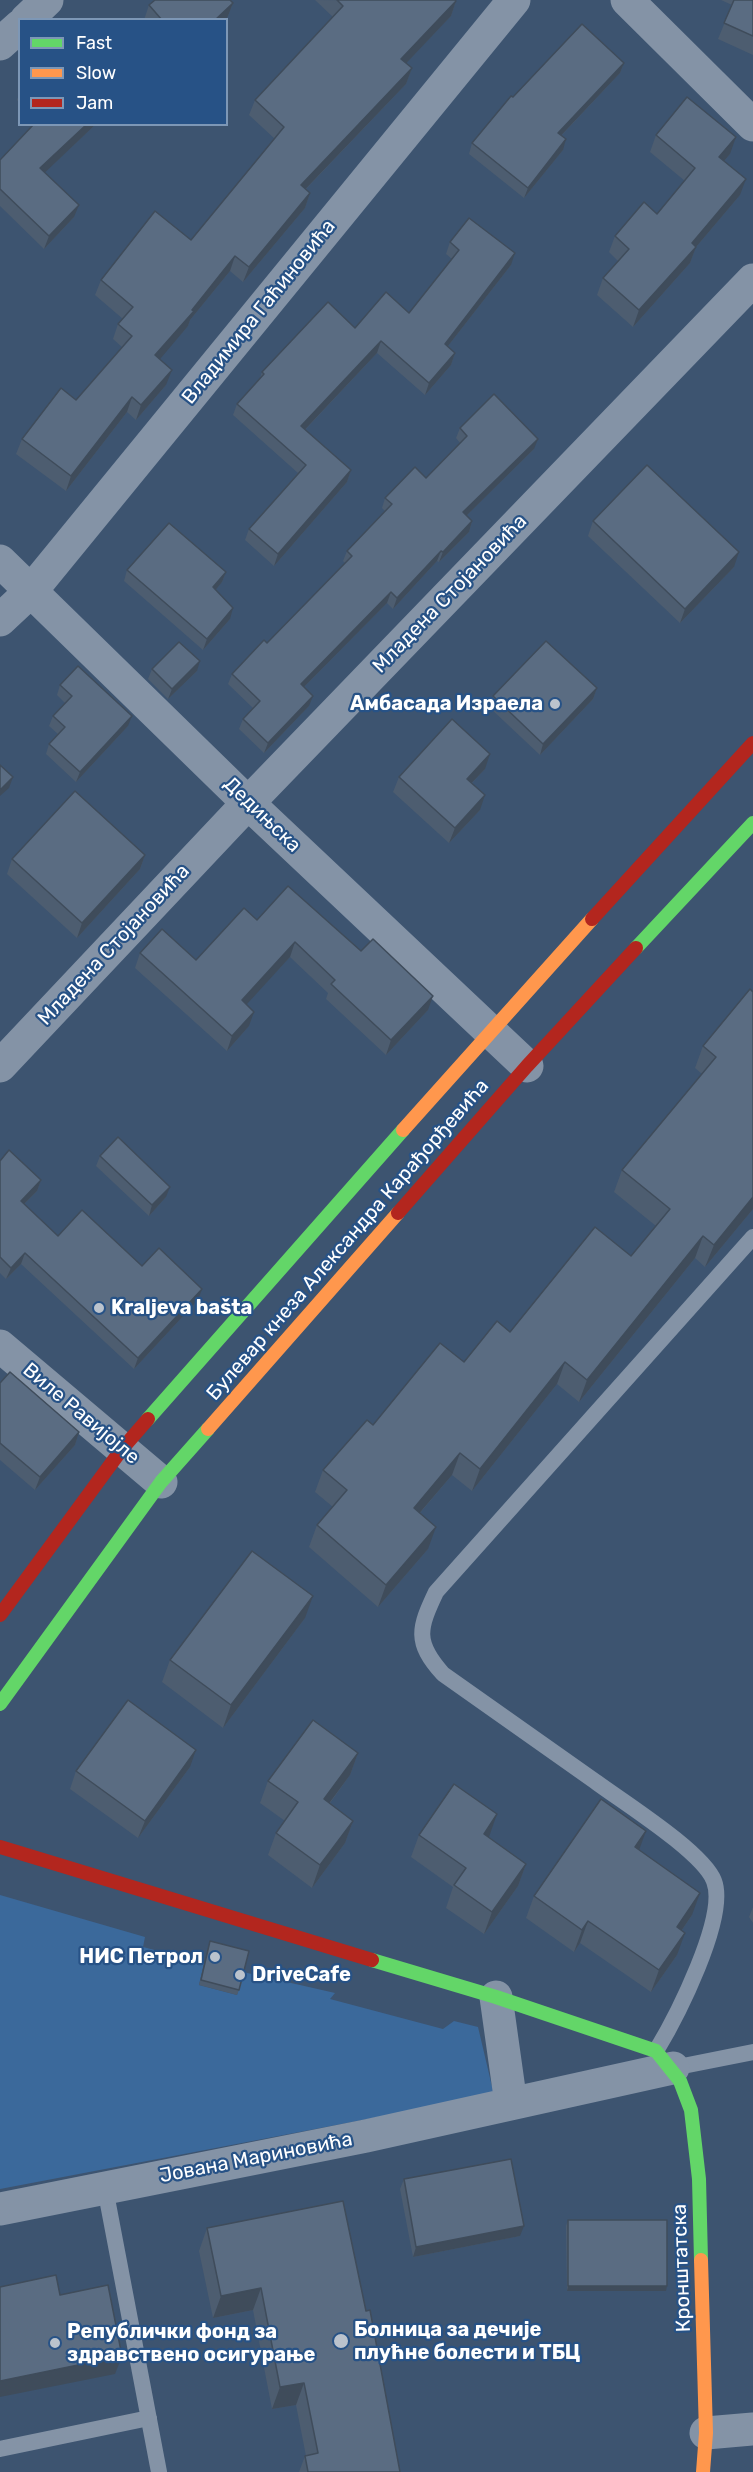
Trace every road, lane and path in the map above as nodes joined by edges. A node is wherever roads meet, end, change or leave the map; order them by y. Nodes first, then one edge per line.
1 (47, 0) edge
2 (514, 0) edge
3 (627, 0) edge
4 (28, 18) edge
5 (18, 28) edge
6 (0, 44) edge
7 (753, 125) edge
8 (753, 280) edge
9 (0, 561) edge
10 (31, 591) junction
11 (0, 620) edge
12 (753, 743) edge
13 (248, 803) junction
14 (753, 823) edge
15 (490, 1030) junction
16 (0, 1066) edge
17 (527, 1066) junction
18 (753, 1237) edge
19 (0, 1346) edge
20 (122, 1449) junction
21 (161, 1482) junction
22 (0, 1615) edge
23 (0, 1704) edge
24 (0, 1847) edge
25 (496, 1997) junction
26 (753, 2052) edge
27 (665, 2060) junction
28 (511, 2104) junction
29 (105, 2188) junction
30 (0, 2209) edge
31 (149, 2418) junction
32 (753, 2429) edge
33 (706, 2433) junction
34 (0, 2449) edge
35 (159, 2472) edge
36 (704, 2472) edge

1 - 4 street
2 - 10 street, Владимира Гаћиновића
3 - 7 street
5 - 6 street
8 - 13 street, Младена Стојановића
9 - 10 street, Дедињска
10 - 11 street, Владимира Гаћиновића
10 - 13 street, Дедињска
12 - 15 street, Булевар кнеза Александра Карађорђевића
13 - 15 street, Дедињска
13 - 16 street, Младена Стојановића
14 - 17 street, Булевар кнеза Александра Карађорђевића
15 - 17 street, Дедињска
15 - 20 street, Булевар кнеза Александра Карађорђевића
17 - 21 street, Булевар кнеза Александра Карађорђевића
18 - 27 lane
19 - 20 street, Виле Равијојле
20 - 21 street, Виле Равијојле
20 - 22 street, Булевар кнеза Александра Карађорђевића
21 - 23 street, Булевар кнеза Александра Карађорђевића
24 - 25 street
25 - 27 street
25 - 28 street
26 - 27 lane
27 - 28 street, Јована Мариновића
27 - 33 street, Кронштатска
28 - 29 street, Јована Мариновића
29 - 30 street, Јована Мариновића
29 - 31 lane
31 - 34 lane
31 - 35 lane
32 - 33 street
33 - 36 street, Кронштатска

